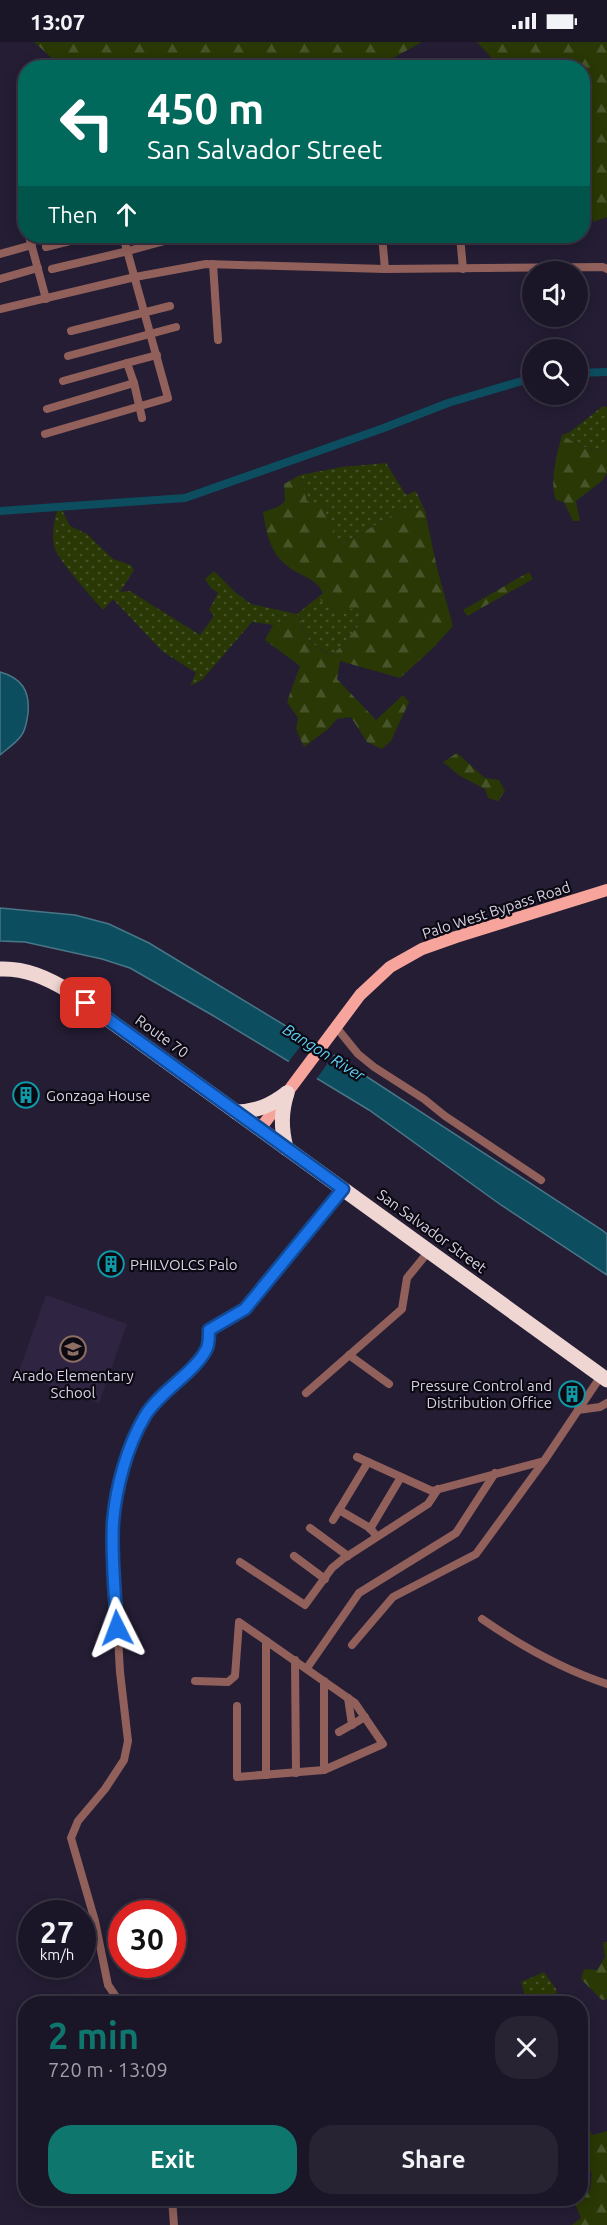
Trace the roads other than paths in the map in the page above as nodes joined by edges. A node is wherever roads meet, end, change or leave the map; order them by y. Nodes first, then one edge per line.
1 (62, 243) edge
2 (125, 243) edge
3 (157, 243) edge
4 (383, 243) edge
5 (461, 243) edge
6 (32, 245) joint
7 (46, 247) dead end
8 (128, 251) junction
9 (0, 254) edge
10 (213, 264) junction
11 (38, 268) junction
12 (51, 269) dead end
13 (385, 269) junction
14 (464, 269) junction
15 (607, 270) edge
16 (135, 277) junction
17 (0, 279) edge
18 (46, 299) junction
19 (170, 306) dead end
20 (0, 309) edge
21 (144, 313) junction
22 (176, 327) dead end
23 (71, 331) dead end
24 (151, 334) junction
25 (218, 340) dead end
26 (157, 355) junction
27 (68, 356) dead end
28 (127, 363) junction
29 (63, 381) dead end
30 (134, 383) junction
31 (140, 406) junction
32 (47, 409) dead end
33 (142, 418) dead end
34 (45, 434) dead end
35 (607, 890) edge
36 (0, 969) edge
37 (334, 1030) junction
38 (290, 1088) junction
39 (236, 1112) junction
40 (260, 1129) junction
41 (285, 1148) junction
42 (541, 1180) dead end
43 (343, 1189) junction
44 (429, 1251) junction
45 (349, 1355) junction
46 (604, 1378) edge
47 (389, 1384) dead end
48 (306, 1393) dead end
49 (607, 1402) edge
50 (578, 1410) junction
51 (357, 1457) dead end
52 (544, 1461) junction
53 (368, 1462) junction
54 (495, 1473) junction
55 (401, 1477) junction
56 (438, 1489) junction
57 (339, 1510) junction
58 (333, 1520) dead end
59 (310, 1528) dead end
60 (370, 1529) junction
61 (378, 1538) junction
62 (294, 1556) dead end
63 (348, 1556) junction
64 (240, 1562) dead end
65 (325, 1578) junction
66 (482, 1619) dead end
67 (266, 1641) junction
68 (352, 1644) dead end
69 (295, 1660) junction
70 (307, 1668) junction
71 (195, 1681) dead end
72 (324, 1681) junction
73 (607, 1684) edge
74 (348, 1698) junction
75 (237, 1706) dead end
76 (365, 1717) junction
77 (352, 1725) junction
78 (339, 1732) dead end
79 (324, 1770) junction
80 (296, 1773) junction
81 (266, 1775) junction
82 (116, 1996) edge
83 (173, 2206) edge
84 (174, 2225) edge

1 - 7 street
2 - 8 street
3 - 8 street
4 - 13 street
5 - 14 street
6 - 9 street
6 - 11 street
8 - 12 street
8 - 16 street
10 - 13 street
10 - 16 street
10 - 25 street
11 - 17 street
11 - 18 street
13 - 14 street
14 - 15 street
16 - 18 street
16 - 21 street
18 - 20 street
19 - 21 street
21 - 23 street
21 - 24 street
22 - 24 street
24 - 26 street
24 - 27 street
26 - 28 street
26 - 31 street
28 - 29 street
28 - 30 street
30 - 31 street
30 - 32 street
31 - 33 street
31 - 34 street
35 - 37 main road, Palo West Bypass Road
36 - 39 highway, Route 70
37 - 38 main road, Palo West Bypass Road
37 - 42 street
38 - 39 highway
38 - 40 main road, Palo West Bypass Road
38 - 41 highway
39 - 40 highway, San Salvador Street
40 - 41 highway, San Salvador Street
41 - 43 highway, San Salvador Street
43 - 44 highway, San Salvador Street
43 - 82 street
44 - 45 street
44 - 46 highway, San Salvador Street
45 - 47 street
45 - 48 street
46 - 50 street
49 - 50 street
50 - 52 street
51 - 53 street
52 - 54 street
52 - 68 street
53 - 55 street
53 - 57 street
54 - 56 street
54 - 70 street
55 - 56 street
55 - 60 street
56 - 61 street
57 - 58 street
57 - 60 street
59 - 63 street
60 - 61 street
61 - 63 street
62 - 65 street
63 - 65 street
64 - 65 street
66 - 73 street
67 - 69 street
67 - 71 street
67 - 81 street
69 - 70 street
69 - 80 street
70 - 72 street
72 - 74 street
72 - 79 street
74 - 76 street
74 - 77 street
75 - 81 street
76 - 77 street
76 - 79 street
77 - 78 street
79 - 80 street
80 - 81 street
83 - 84 street

